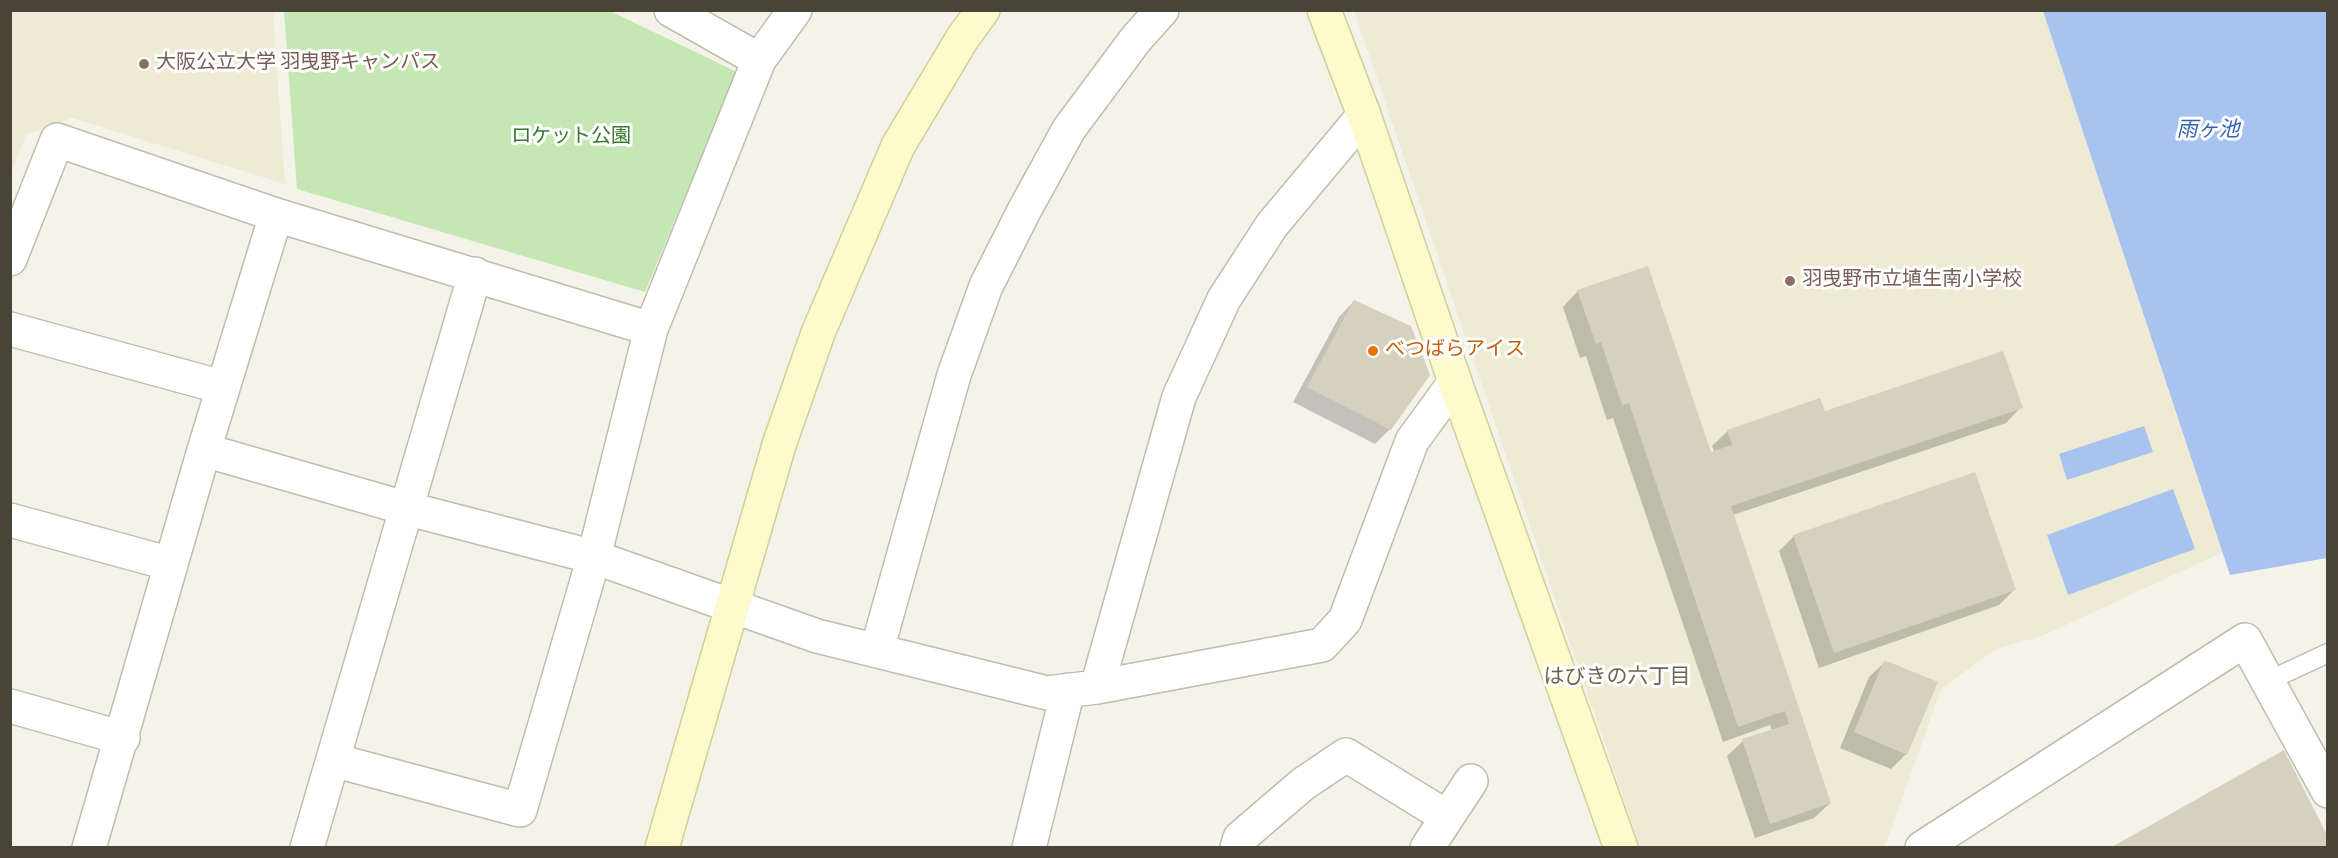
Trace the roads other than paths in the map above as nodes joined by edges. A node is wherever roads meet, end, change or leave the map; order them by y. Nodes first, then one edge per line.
1 (671, 10) edge
2 (795, 10) edge
3 (983, 10) edge
4 (1162, 10) edge
5 (1324, 10) edge
6 (759, 60) junction
7 (1364, 115) junction
8 (276, 215) junction
9 (10, 260) edge
10 (475, 274) junction
11 (10, 329) edge
12 (651, 329) junction
13 (1455, 382) junction
14 (222, 387) junction
15 (204, 450) junction
16 (405, 508) junction
17 (10, 520) edge
18 (594, 557) junction
19 (171, 564) junction
20 (732, 607) junction
21 (877, 650) junction
22 (2328, 653) edge
23 (2268, 681) junction
24 (1083, 689) junction
25 (10, 706) edge
26 (123, 738) junction
27 (333, 760) junction
28 (1471, 781) dead end
29 (2328, 791) edge
30 (1447, 817) junction
31 (89, 848) edge
32 (307, 848) edge
33 (662, 848) edge
34 (1029, 848) edge
35 (1237, 848) edge
36 (1426, 848) edge
37 (1621, 848) edge
38 (1922, 848) edge

1 - 6 street
2 - 6 street
3 - 20 street
4 - 21 street
5 - 7 street
6 - 12 street
7 - 13 street
7 - 24 street
8 - 9 street
8 - 10 street
8 - 14 street
10 - 12 street
10 - 16 street
11 - 14 street
12 - 18 street
13 - 24 street
13 - 37 street
14 - 15 street
15 - 16 street
15 - 19 street
16 - 18 street
16 - 27 street
17 - 19 street
18 - 20 street
18 - 27 street
19 - 26 street
20 - 21 street
20 - 33 street
21 - 24 street
22 - 23 lane
23 - 29 street
23 - 38 street
24 - 34 street
25 - 26 street
26 - 31 street
27 - 32 street
28 - 30 street
30 - 35 street
30 - 36 street

